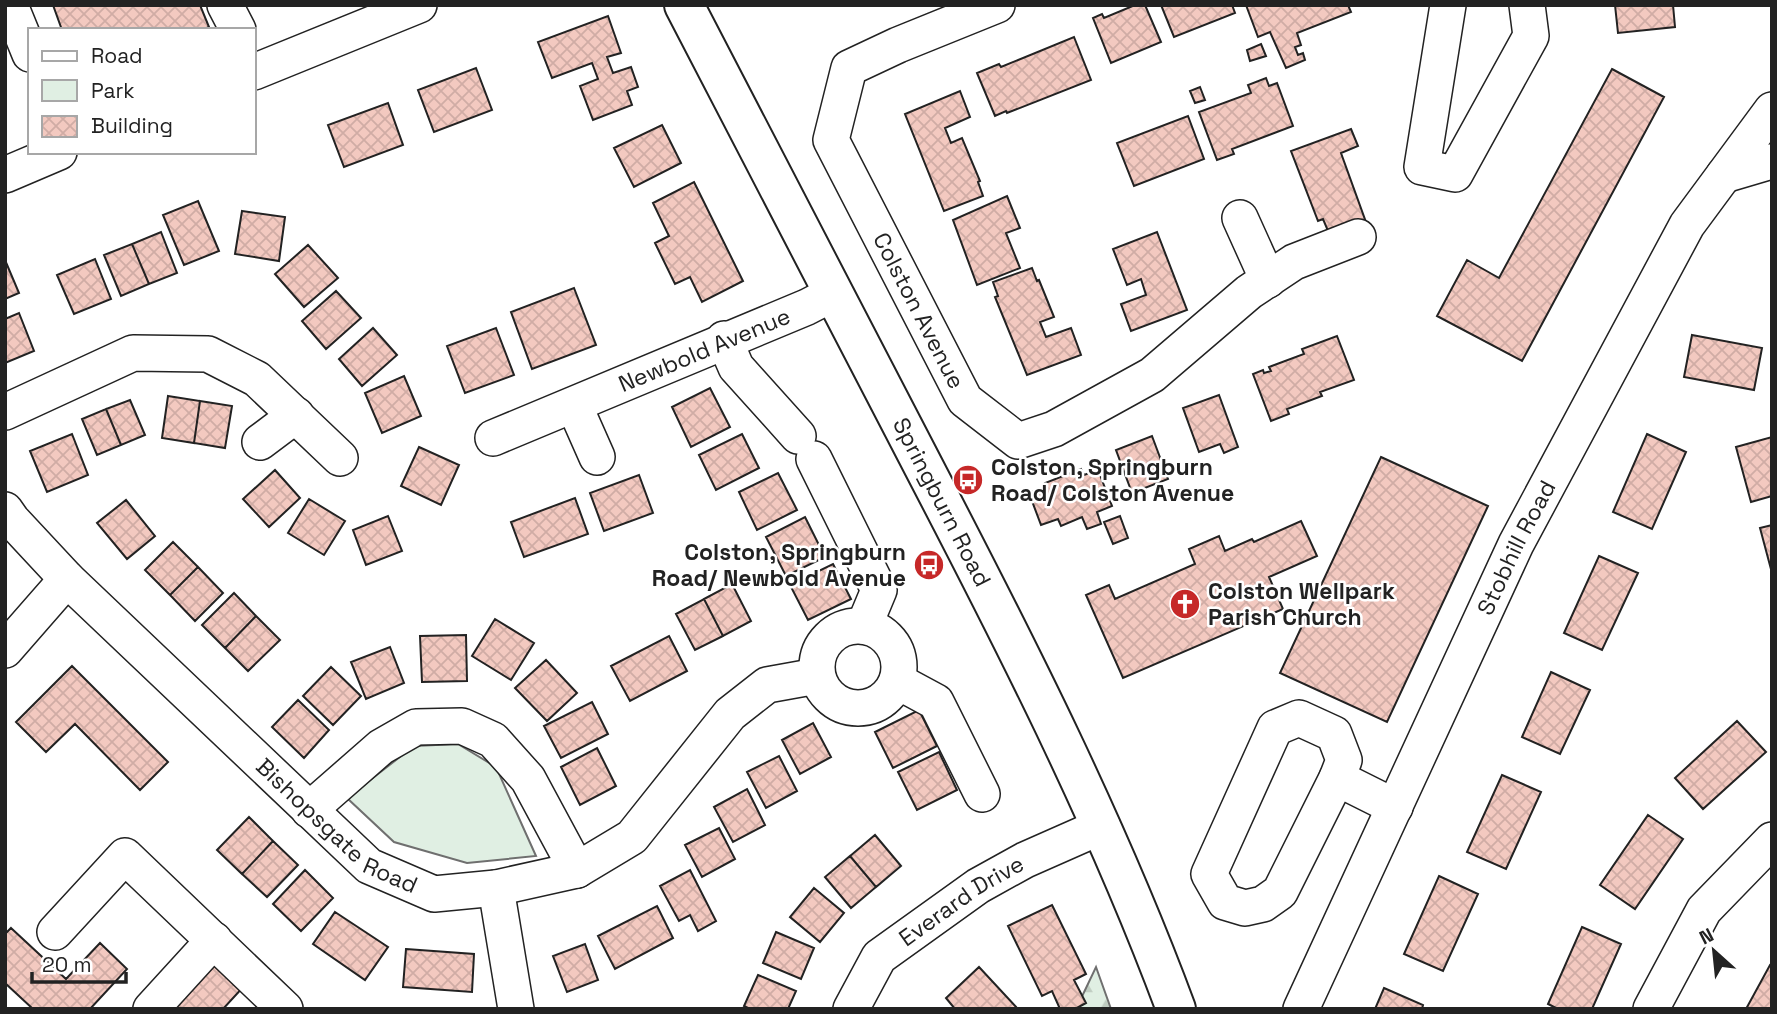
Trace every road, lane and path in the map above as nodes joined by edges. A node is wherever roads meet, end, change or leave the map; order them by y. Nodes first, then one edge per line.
1 (10, 5) edge
2 (225, 5) edge
3 (419, 5) edge
4 (684, 5) edge
5 (997, 5) edge
6 (1448, 5) edge
7 (1527, 5) edge
8 (237, 28) edge
9 (28, 49) edge
10 (256, 67) edge
11 (1772, 110) edge
12 (54, 154) edge
13 (1772, 162) edge
14 (5, 175) edge
15 (1724, 175) junction
16 (1240, 218) dead end
17 (1358, 237) dead end
18 (1268, 280) junction
19 (834, 293) junction
20 (724, 339) junction
21 (574, 405) junction
22 (5, 412) edge
23 (296, 415) junction
24 (493, 438) dead end
25 (261, 442) dead end
26 (597, 457) dead end
27 (340, 458) dead end
28 (5, 510) edge
29 (67, 579) junction
30 (864, 626) junction
31 (5, 650) edge
32 (817, 676) junction
33 (897, 681) junction
34 (1337, 778) junction
35 (982, 794) dead end
36 (1395, 807) junction
37 (309, 810) junction
38 (1102, 826) junction
39 (1772, 840) edge
40 (577, 870) junction
41 (496, 888) junction
42 (55, 932) dead end
43 (214, 940) junction
44 (151, 1009) edge
45 (285, 1009) edge
46 (516, 1009) edge
47 (851, 1009) edge
48 (1176, 1009) edge
49 (1301, 1009) edge
50 (1651, 1009) edge

1 - 9 street
2 - 8 street
3 - 10 street
4 - 19 main road, Springburn Road
5 - 18 street, Colston Avenue
6 - 7 street
11 - 15 street, Stobhill Road
12 - 14 street
13 - 15 street
15 - 36 street, Stobhill Road
16 - 18 street
17 - 18 street, Colston Avenue
19 - 20 street, Newbold Avenue
19 - 38 main road, Springburn Road
20 - 21 street, Newbold Avenue
20 - 30 street
21 - 24 street, Newbold Avenue
21 - 26 street
22 - 23 street
23 - 25 street
23 - 27 street
28 - 29 street, Bishopsgate Road
29 - 31 street
29 - 37 street, Bishopsgate Road
30 - 32 street
30 - 33 street
32 - 33 street
32 - 40 street, Bishopsgate Road
33 - 35 street
34 - 34 street
34 - 36 street
36 - 49 street, Stobhill Road
37 - 40 street
37 - 41 street, Bishopsgate Road
38 - 47 street, Everard Drive
38 - 48 main road, Springburn Road
39 - 50 street
40 - 41 street, Bishopsgate Road
41 - 46 street
42 - 43 street
43 - 44 street
43 - 45 street

